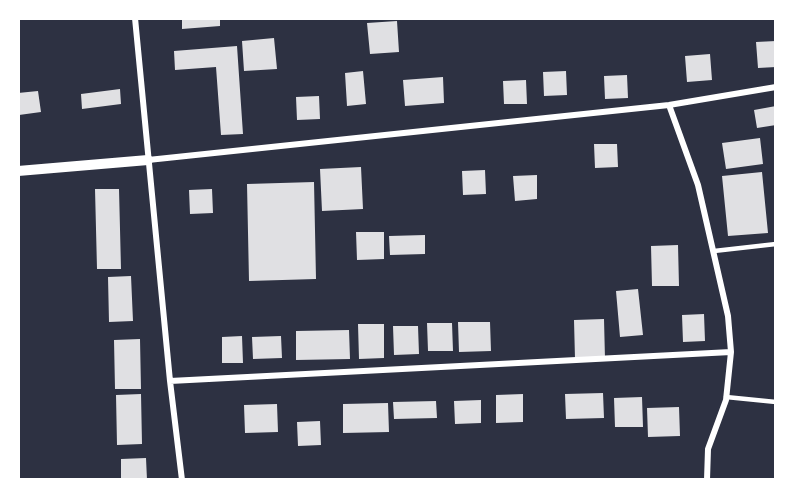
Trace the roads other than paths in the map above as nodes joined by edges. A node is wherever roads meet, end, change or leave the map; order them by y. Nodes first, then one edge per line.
1 (135, 18) edge
2 (776, 87) edge
3 (669, 105) junction
4 (148, 160) junction
5 (18, 171) edge
6 (776, 244) edge
7 (714, 251) junction
8 (731, 352) junction
9 (170, 381) junction
10 (726, 397) junction
11 (776, 402) edge
12 (182, 480) edge
13 (707, 480) edge

1 - 4 street
2 - 3 street
3 - 4 street
3 - 7 street
4 - 5 street
4 - 9 street
6 - 7 lane
7 - 8 street
8 - 9 street
8 - 10 street
9 - 12 street
10 - 11 lane
10 - 13 street

